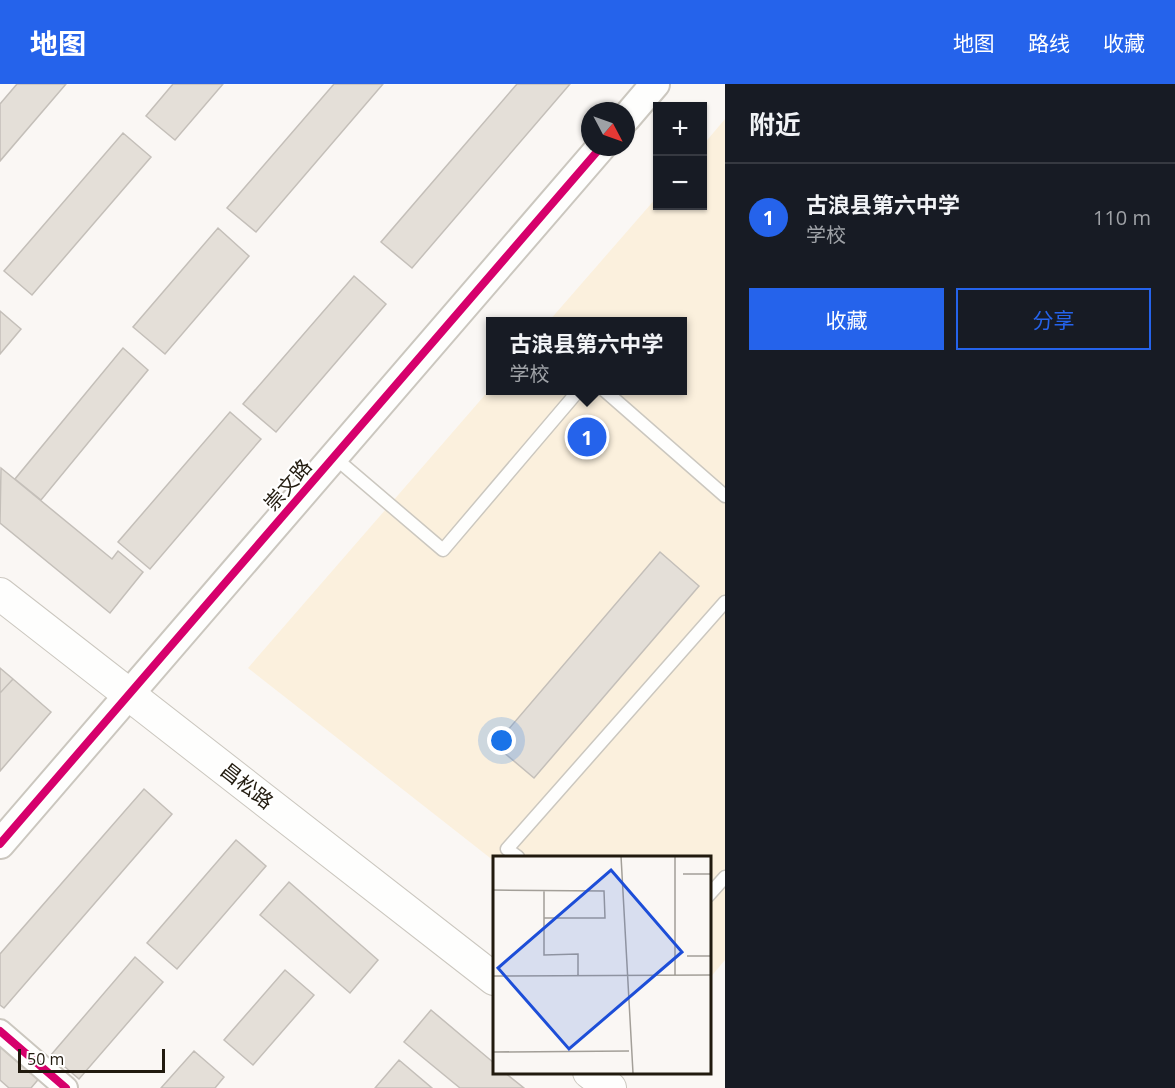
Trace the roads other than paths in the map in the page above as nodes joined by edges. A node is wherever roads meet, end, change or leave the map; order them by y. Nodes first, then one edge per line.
1 (655, 84) edge
2 (635, 107) edge
3 (593, 156) edge
4 (575, 395) edge
5 (610, 395) edge
6 (334, 457) junction
7 (725, 496) edge
8 (0, 594) edge
9 (725, 602) edge
10 (0, 614) edge
11 (124, 700) junction
12 (0, 844) edge
13 (517, 856) edge
14 (725, 877) edge
15 (710, 894) edge
16 (493, 978) edge
17 (493, 997) edge
18 (0, 1031) edge
19 (591, 1073) edge
20 (615, 1073) edge
21 (66, 1088) edge
22 (610, 1088) edge
23 (634, 1088) edge

1 - 2 street
3 - 6 street, 崇文路
4 - 6 lane
5 - 7 lane
6 - 11 street, 崇文路
8 - 11 main road, 昌松路
9 - 13 lane
10 - 11 main road, 昌松路
11 - 12 street, 崇文路
11 - 16 main road, 昌松路
11 - 17 main road
14 - 15 lane
18 - 21 street
19 - 22 main road
20 - 23 main road

